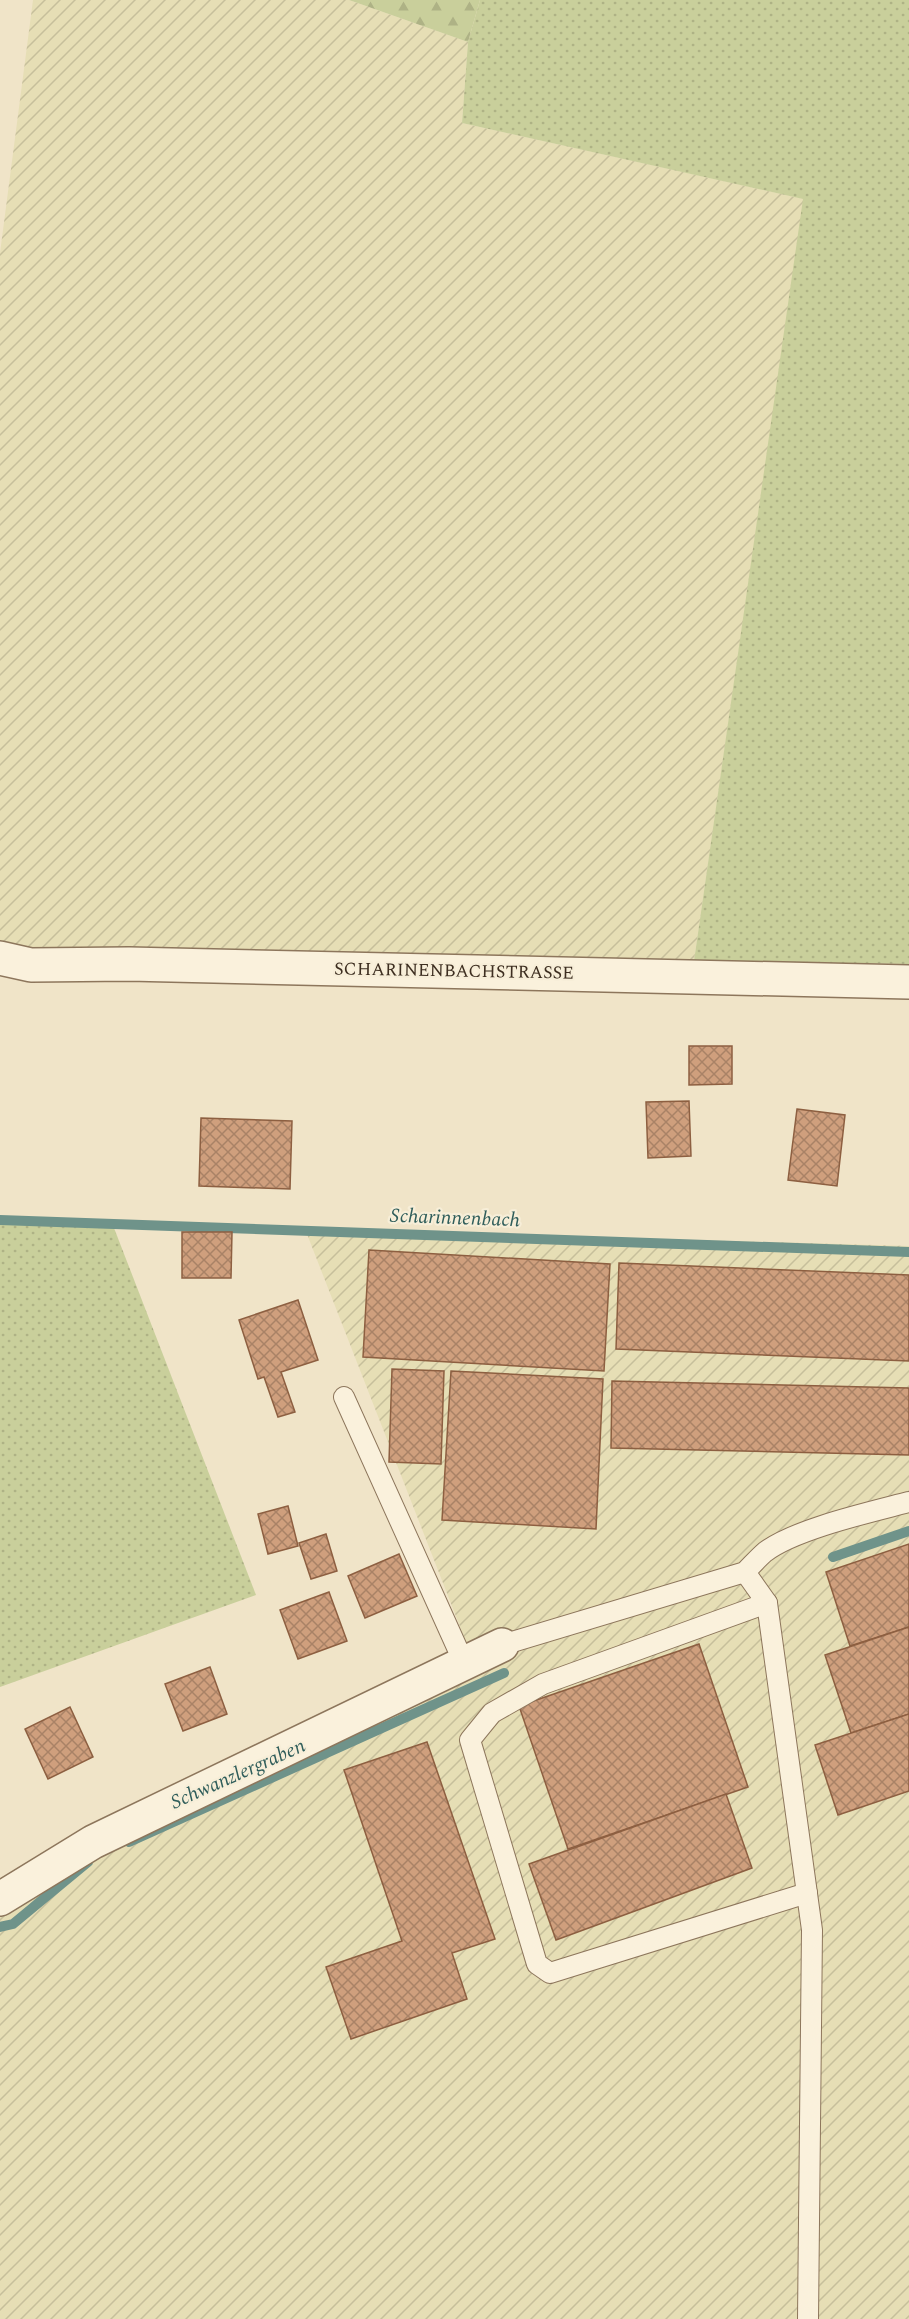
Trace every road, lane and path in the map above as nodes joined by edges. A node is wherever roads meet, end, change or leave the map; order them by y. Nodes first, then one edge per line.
1 (0, 958) edge
2 (909, 982) edge
3 (344, 1397) dead end
4 (909, 1502) edge
5 (745, 1572) junction
6 (767, 1603) junction
7 (502, 1645) joint
8 (464, 1663) junction
9 (807, 1893) junction
10 (0, 1899) edge
11 (808, 2319) edge

1 - 2 street, SCHARINENBACHSTRASSE
3 - 8 lane
4 - 5 lane
5 - 6 lane
5 - 7 lane
6 - 9 lane
6 - 9 lane
7 - 8 street
8 - 10 street
9 - 11 lane

